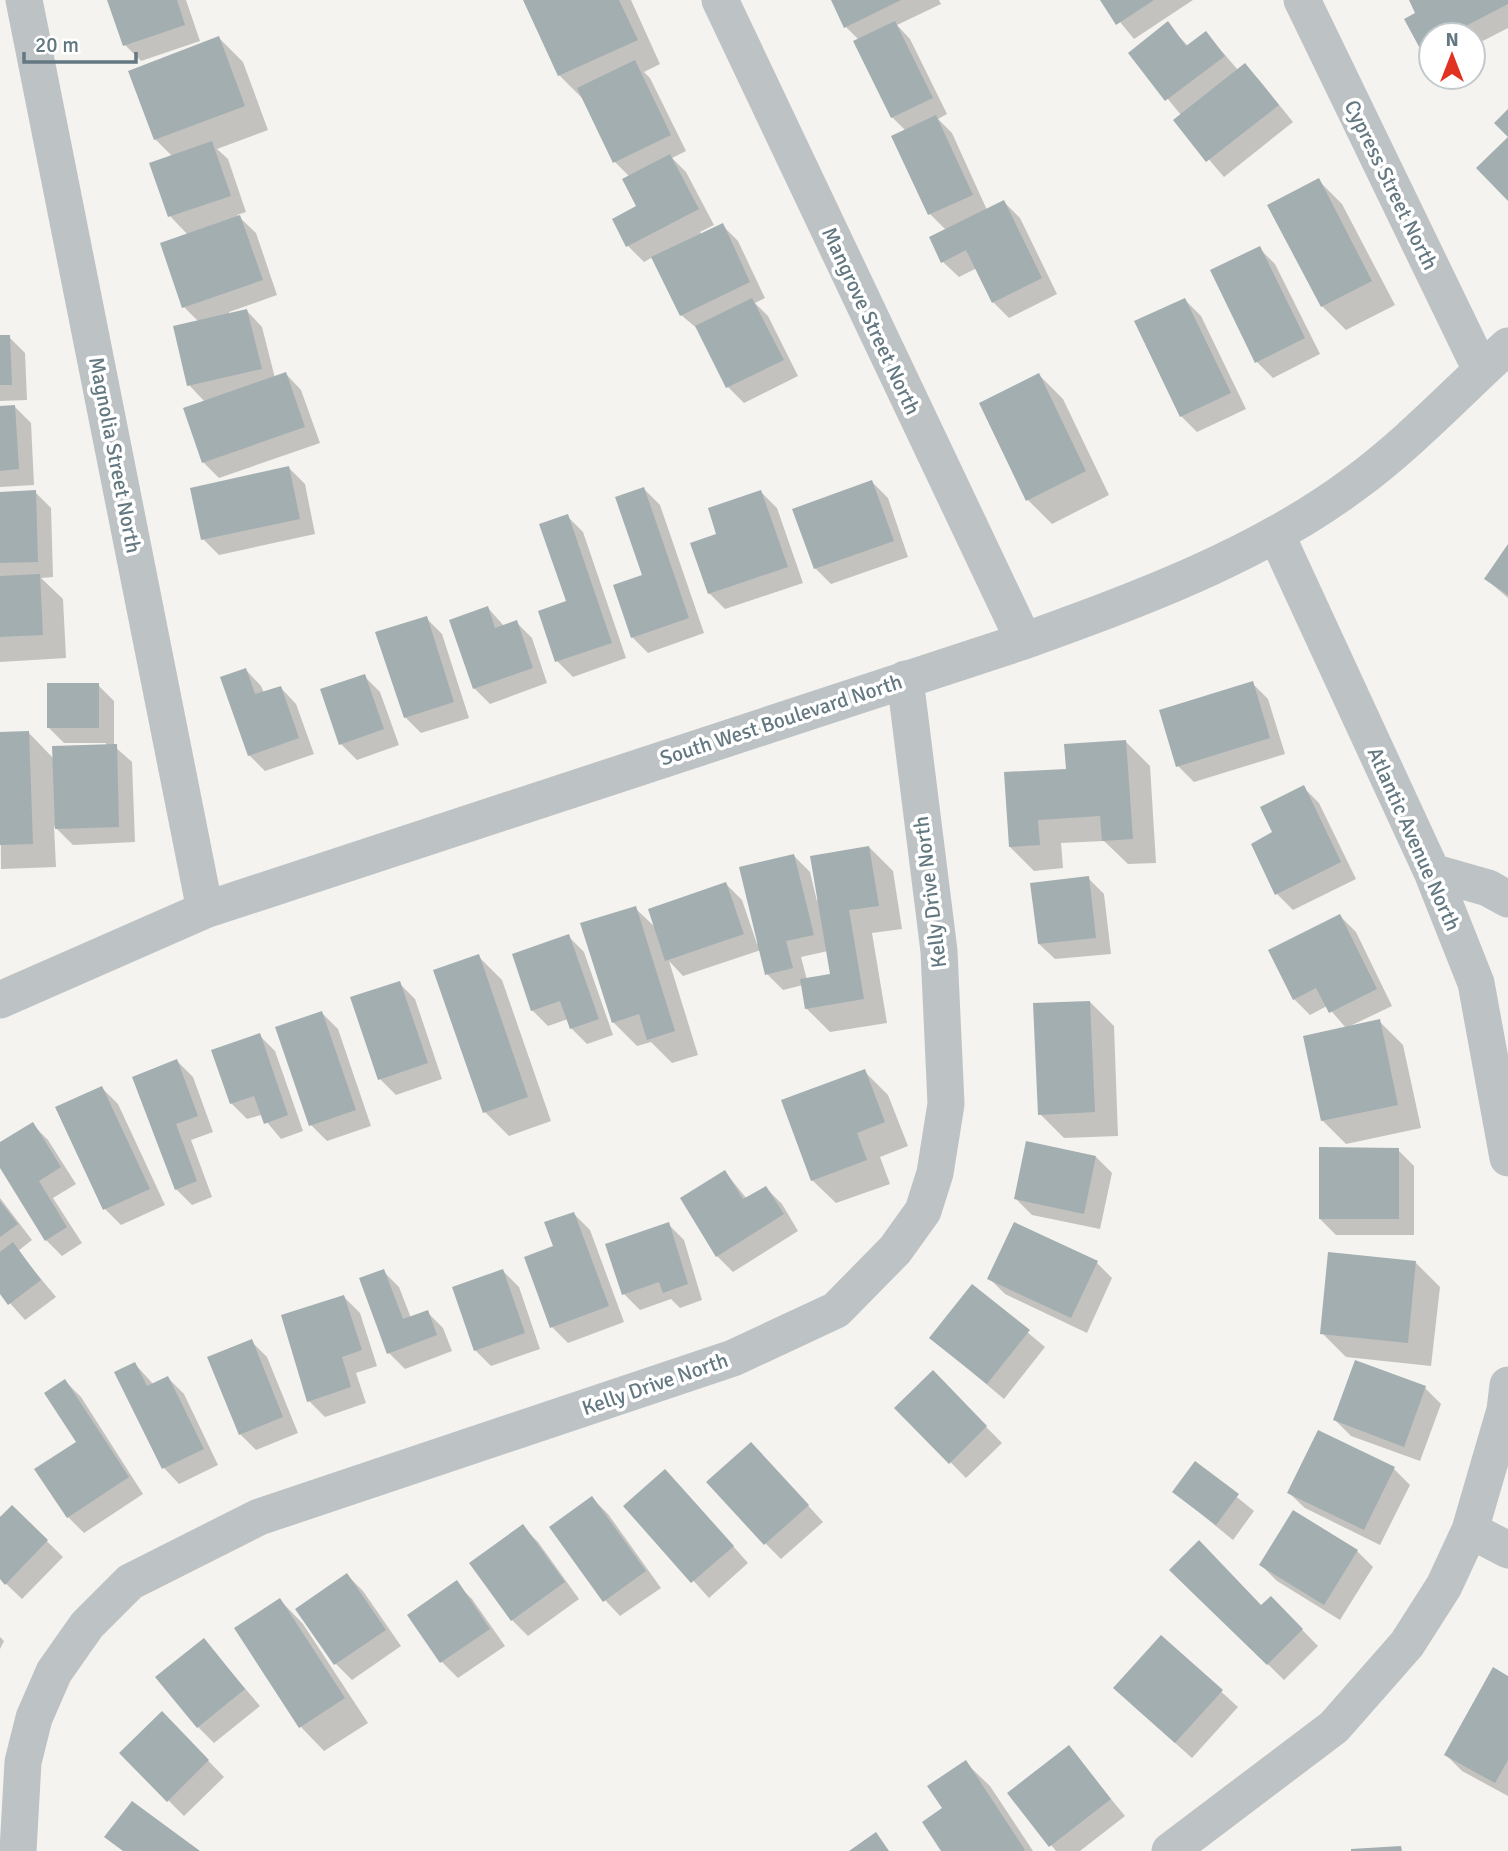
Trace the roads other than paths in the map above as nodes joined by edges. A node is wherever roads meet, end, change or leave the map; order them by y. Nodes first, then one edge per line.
1 (24, 0) edge
2 (720, 0) edge
3 (1302, 0) edge
4 (1508, 346) edge
5 (1481, 370) junction
6 (1276, 534) junction
7 (1024, 641) junction
8 (905, 679) junction
9 (1432, 873) junction
10 (1508, 899) edge
11 (205, 910) junction
12 (0, 1000) edge
13 (1508, 1158) edge
14 (1508, 1385) edge
15 (1470, 1530) junction
16 (1508, 1550) edge
17 (18, 1851) edge
18 (1170, 1851) edge

1 - 11 street, Magnolia Street North
2 - 7 street, Mangrove Street North
3 - 5 street, Cypress Street North
4 - 5 street, South West Boulevard North
5 - 6 street, South West Boulevard North
6 - 7 street, South West Boulevard North
6 - 9 street, Atlantic Avenue North
7 - 8 street, South West Boulevard North
8 - 11 street, South West Boulevard North
8 - 17 street, Kelly Drive North
9 - 10 street
9 - 13 street, Atlantic Avenue North
11 - 12 street, South West Boulevard North
14 - 15 street
15 - 16 street
15 - 18 street

